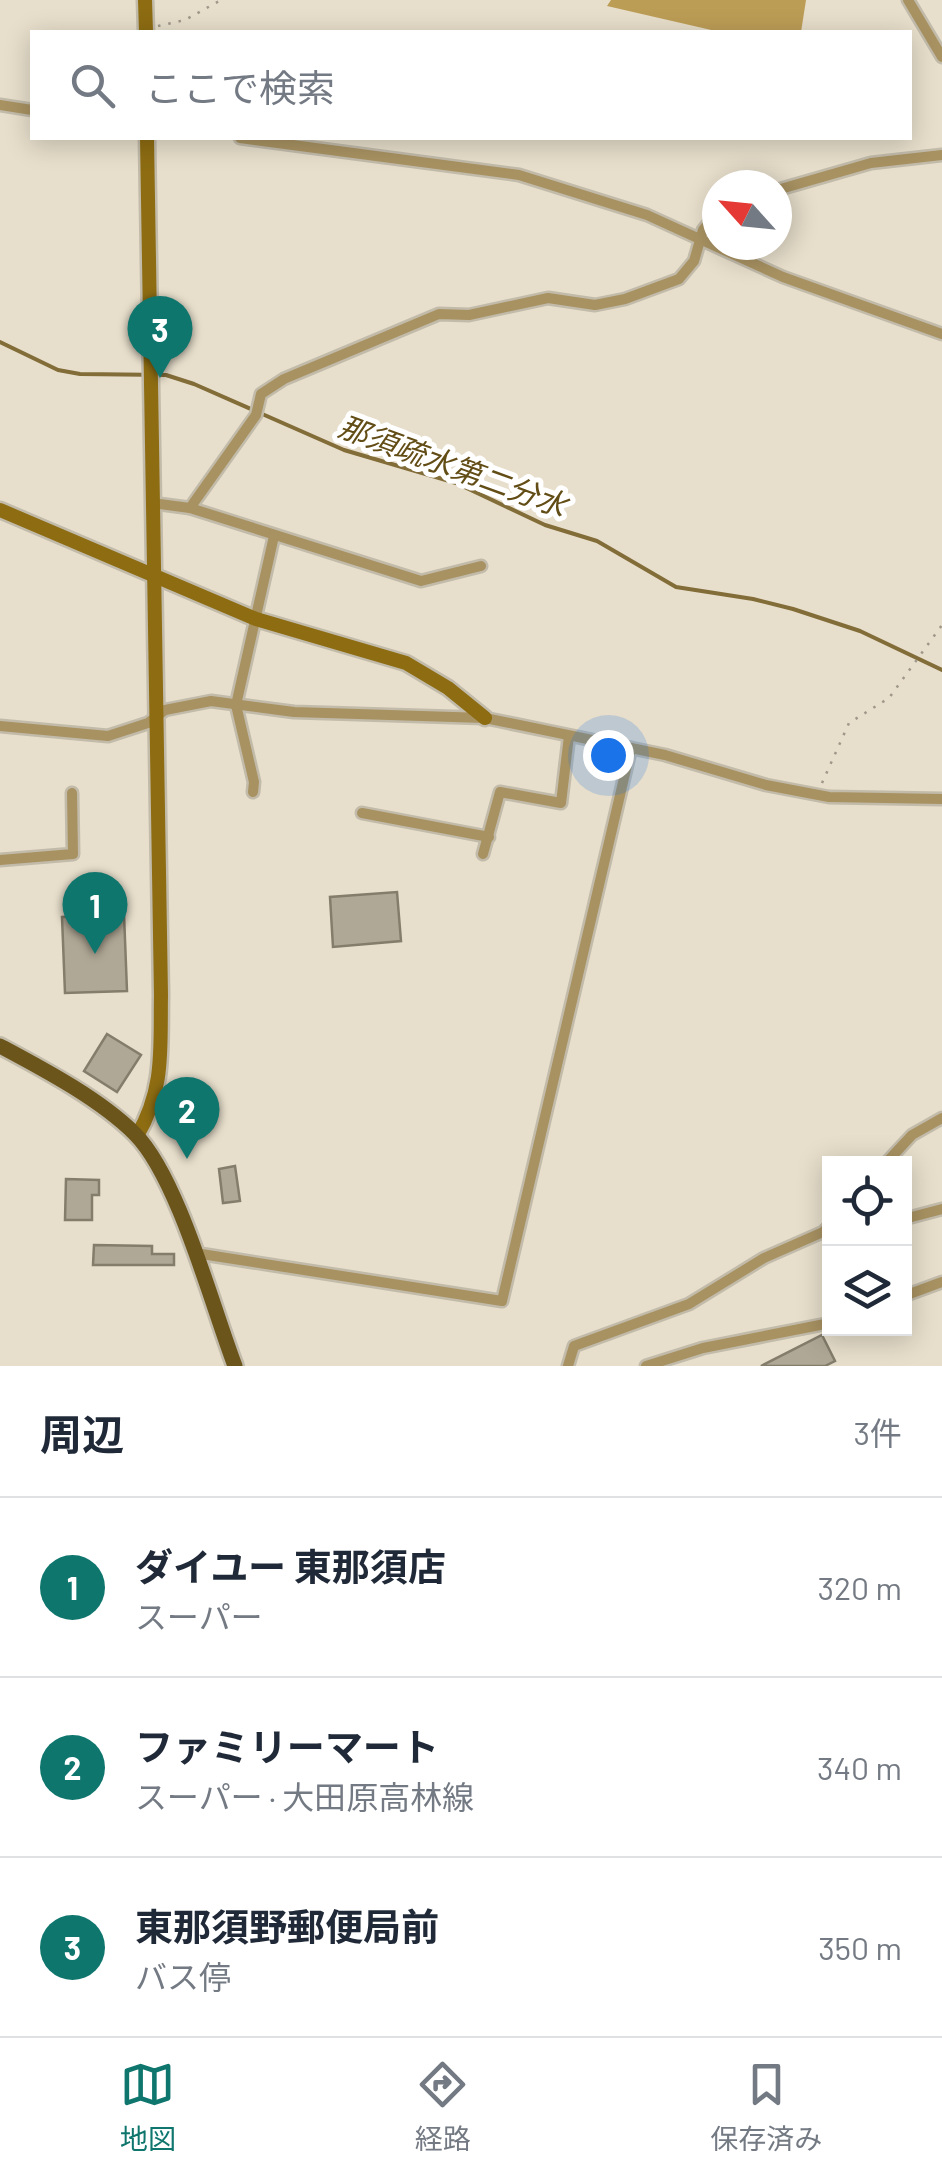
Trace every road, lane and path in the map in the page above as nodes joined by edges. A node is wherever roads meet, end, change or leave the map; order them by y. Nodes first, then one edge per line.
1 (145, 0) edge
2 (209, 0) edge
3 (221, 0) edge
4 (908, 0) edge
5 (210, 6) junction
6 (146, 30) edge
7 (942, 57) edge
8 (0, 105) edge
9 (30, 110) edge
10 (147, 140) edge
11 (255, 140) edge
12 (942, 155) edge
13 (792, 186) edge
14 (702, 236) edge
15 (701, 241) junction
16 (942, 334) edge
17 (152, 502) junction
18 (190, 508) junction
19 (0, 510) edge
20 (274, 536) junction
21 (481, 566) dead end
22 (155, 578) junction
23 (256, 619) junction
24 (942, 625) edge
25 (236, 705) junction
26 (157, 717) junction
27 (485, 718) junction
28 (0, 726) edge
29 (569, 736) junction
30 (630, 748) junction
31 (253, 792) dead end
32 (72, 794) dead end
33 (816, 795) junction
34 (942, 799) edge
35 (362, 813) dead end
36 (488, 837) junction
37 (482, 854) dead end
38 (0, 860) edge
39 (0, 1046) edge
40 (942, 1118) edge
41 (137, 1136) junction
42 (892, 1156) edge
43 (942, 1208) edge
44 (912, 1217) edge
45 (822, 1232) edge
46 (194, 1253) junction
47 (942, 1282) edge
48 (912, 1293) edge
49 (822, 1325) edge
50 (235, 1366) edge
51 (568, 1366) edge
52 (646, 1366) edge

1 - 6 street
2 - 5 path
3 - 5 path
4 - 7 street
5 - 6 path
8 - 9 street
10 - 17 street
11 - 15 street
12 - 13 street
14 - 15 street
15 - 16 street
15 - 18 street
17 - 18 street
17 - 22 street
18 - 20 street
19 - 22 street
20 - 21 street
20 - 23 street
22 - 23 street
22 - 26 street
23 - 25 street
23 - 27 street
24 - 33 path
25 - 26 street
25 - 27 street
25 - 31 street
26 - 28 street
26 - 41 street
27 - 29 street
29 - 30 street
29 - 36 street
30 - 33 street
30 - 46 street
32 - 38 street
33 - 34 street
35 - 36 street
36 - 37 street
39 - 41 main road
40 - 42 street
41 - 46 main road
43 - 44 street
45 - 51 street
46 - 50 main road
47 - 48 street
49 - 52 street

